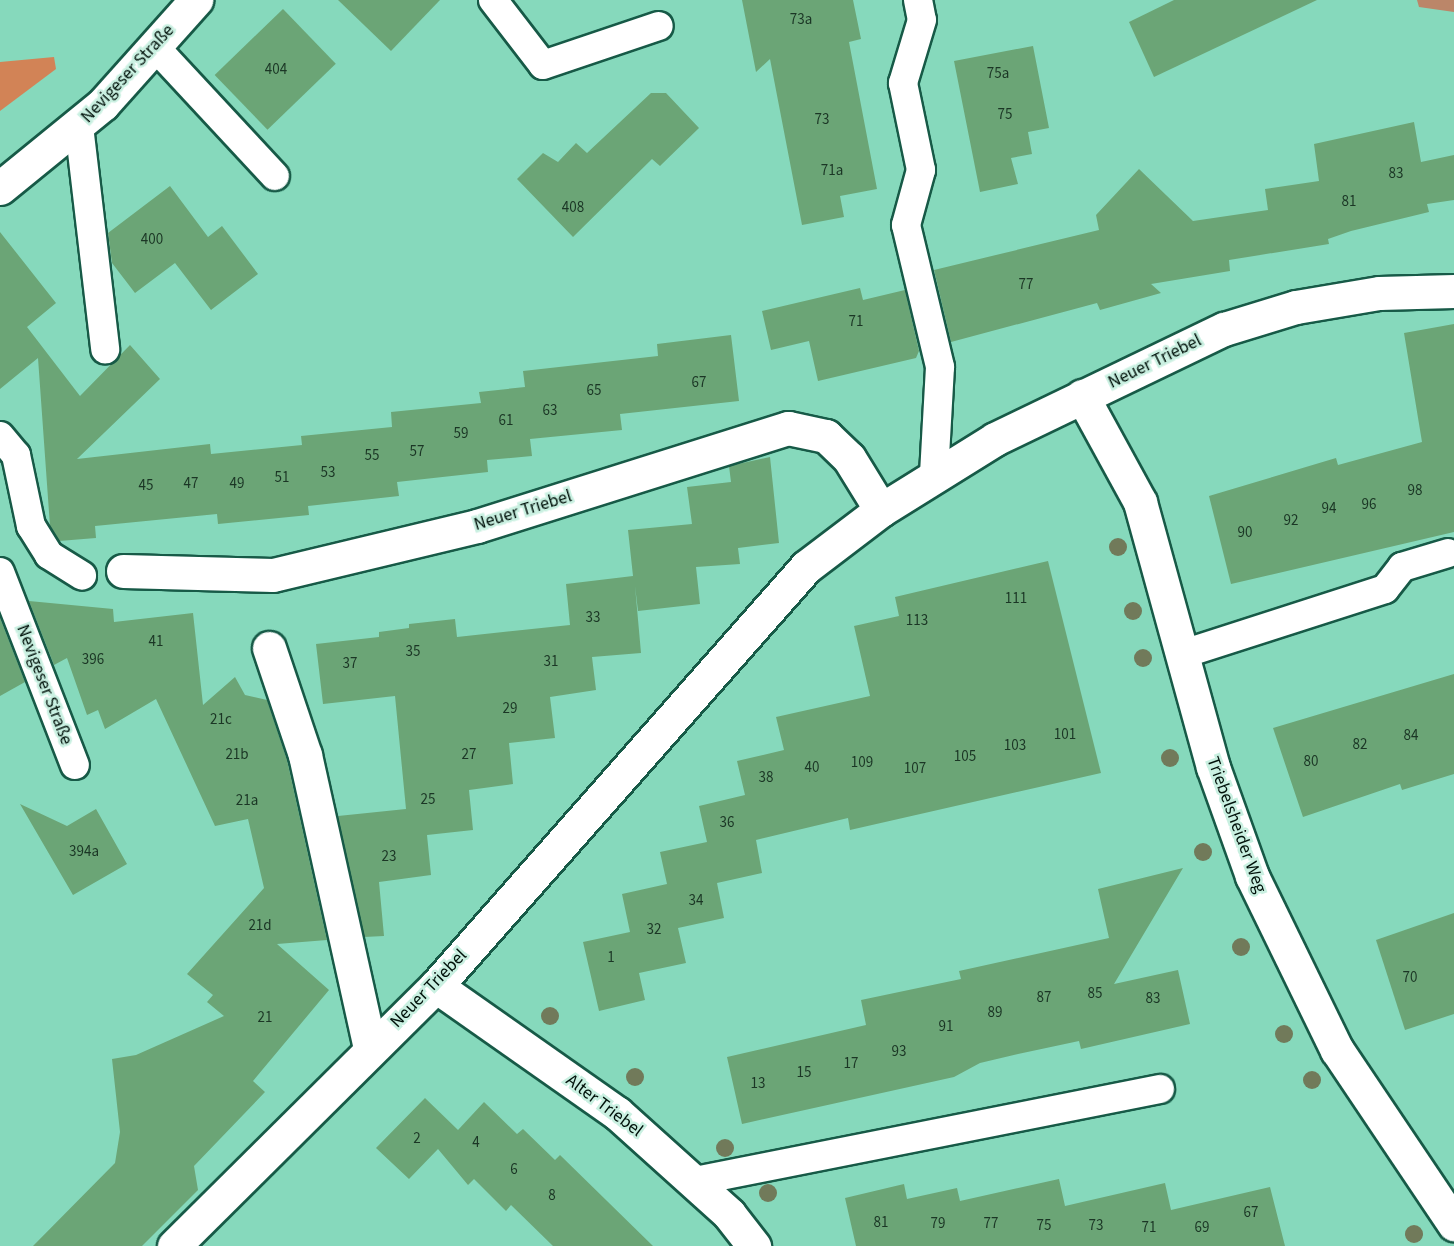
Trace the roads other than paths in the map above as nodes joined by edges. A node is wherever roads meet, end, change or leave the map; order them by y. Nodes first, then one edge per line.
1 (196, 0) edge
2 (493, 0) edge
3 (918, 0) edge
4 (659, 26) dead end
5 (155, 47) junction
6 (79, 126) junction
7 (275, 176) dead end
8 (0, 188) edge
9 (1454, 291) edge
10 (105, 349) dead end
11 (1083, 396) junction
12 (0, 436) edge
13 (934, 474) junction
14 (881, 510) junction
15 (1448, 553) dead end
16 (123, 571) dead end
17 (0, 572) edge
18 (82, 576) dead end
19 (269, 648) dead end
20 (1183, 654) junction
21 (75, 765) dead end
22 (436, 986) junction
23 (370, 1049) junction
24 (1160, 1089) dead end
25 (694, 1181) junction
26 (1454, 1224) edge
27 (174, 1246) edge
28 (754, 1246) edge

1 - 5 street, Nevigeser Straße
2 - 4 lane
3 - 13 lane
5 - 6 street, Nevigeser Straße
5 - 7 lane
6 - 8 street, Nevigeser Straße
6 - 10 lane
9 - 11 street, Neuer Triebel
11 - 13 street, Neuer Triebel
11 - 20 street, Triebelsheider Weg
12 - 18 lane
13 - 14 street, Neuer Triebel
14 - 16 street, Neuer Triebel
14 - 22 street, Neuer Triebel
15 - 20 lane
17 - 21 lane, Nevigeser Straße
19 - 23 street, Neuer Triebel
20 - 26 street, Triebelsheider Weg
22 - 23 street, Neuer Triebel
22 - 25 street, Alter Triebel
23 - 27 street, Neuer Triebel
24 - 25 lane
25 - 28 street, Alter Triebel

